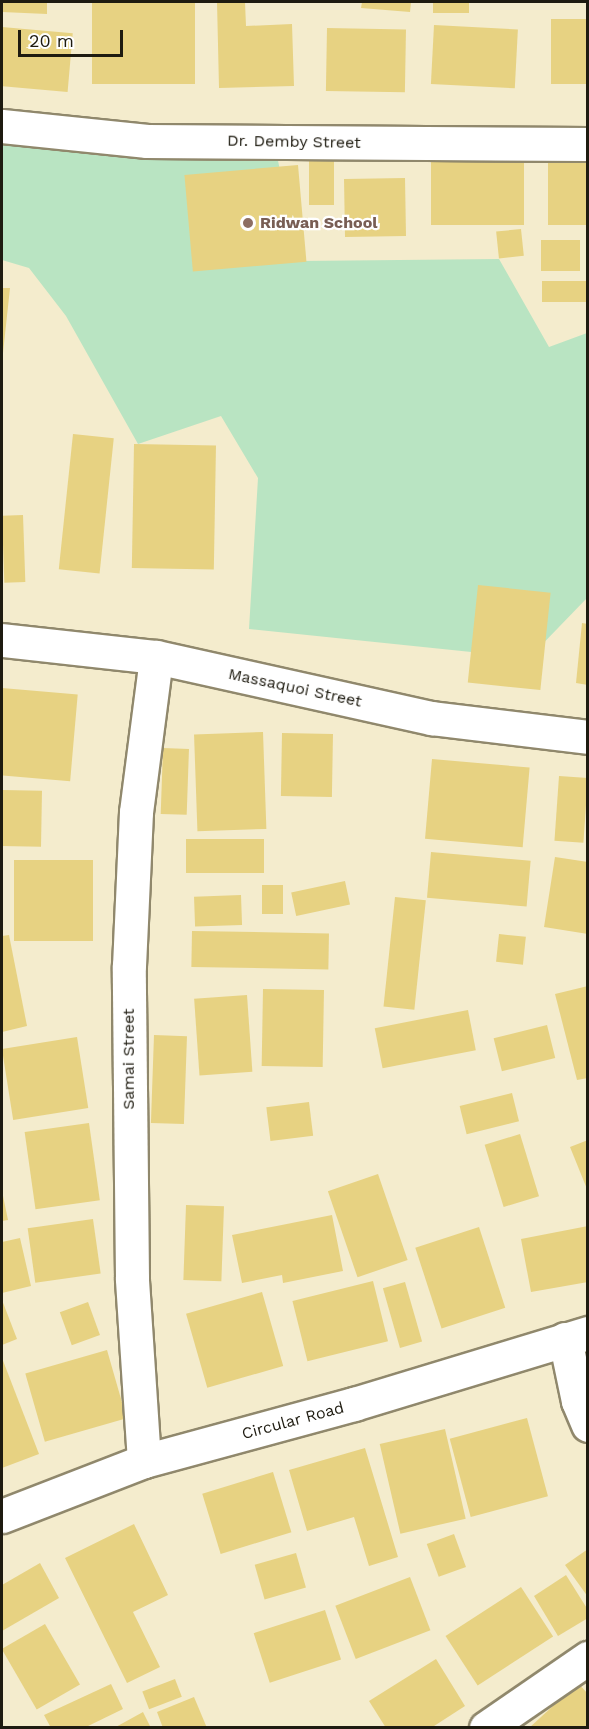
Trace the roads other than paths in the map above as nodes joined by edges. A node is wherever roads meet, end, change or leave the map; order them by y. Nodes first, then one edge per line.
1 (2, 126) edge
2 (588, 144) edge
3 (2, 640) edge
4 (156, 657) junction
5 (588, 737) edge
6 (576, 1336) edge
7 (588, 1425) edge
8 (144, 1461) junction
9 (2, 1516) edge
10 (588, 1658) edge
11 (486, 1728) edge

1 - 2 street, Dr. Demby Street
3 - 4 street, Massaquoi Street
4 - 5 street, Massaquoi Street
4 - 8 street, Samai Street
6 - 7 street
6 - 8 street, Circular Road
8 - 9 street, Circular Road
10 - 11 street

